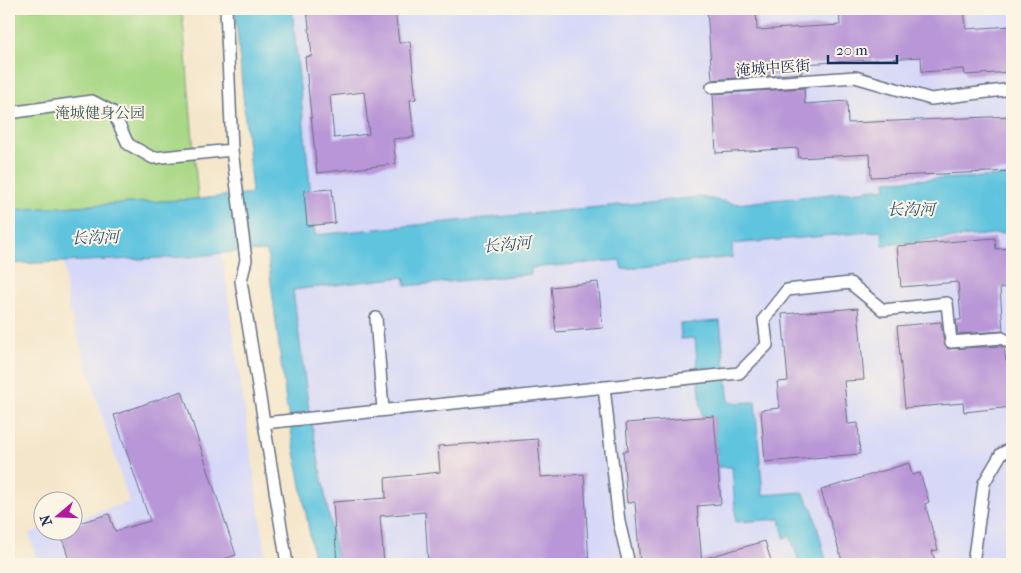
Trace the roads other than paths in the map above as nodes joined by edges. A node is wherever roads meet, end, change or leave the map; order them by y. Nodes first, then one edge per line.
1 (226, 9) edge
2 (712, 87) dead end
3 (1012, 89) edge
4 (9, 113) edge
5 (232, 150) junction
6 (376, 318) dead end
7 (1012, 344) edge
8 (604, 387) junction
9 (383, 410) junction
10 (264, 423) junction
11 (1012, 448) edge
12 (287, 564) edge
13 (629, 564) edge
14 (973, 564) edge

1 - 5 lane
2 - 3 lane, 淹城中医街
4 - 5 lane
5 - 10 lane
6 - 9 lane
7 - 8 lane
8 - 9 lane
8 - 13 lane
9 - 10 lane
10 - 12 lane
11 - 14 lane

